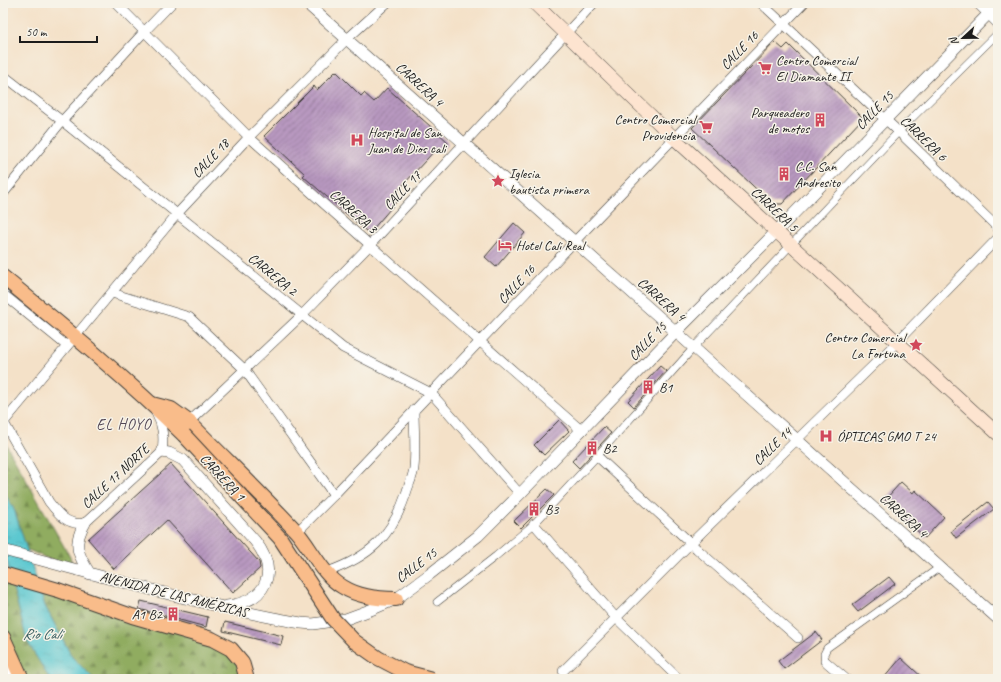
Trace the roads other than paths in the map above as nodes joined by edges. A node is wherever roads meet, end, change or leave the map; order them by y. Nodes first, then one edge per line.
1 (116, 3) edge
2 (172, 3) edge
3 (306, 3) edge
4 (387, 3) edge
5 (534, 3) edge
6 (594, 3) edge
7 (761, 3) edge
8 (804, 3) edge
9 (977, 3) edge
10 (998, 4) edge
11 (988, 14) junction
12 (783, 24) junction
13 (998, 24) edge
14 (144, 32) junction
15 (566, 33) junction
16 (998, 33) edge
17 (347, 39) junction
18 (3, 76) edge
19 (884, 120) junction
20 (62, 121) junction
21 (899, 132) junction
22 (249, 137) junction
23 (674, 138) junction
24 (465, 144) junction
25 (3, 194) edge
26 (177, 214) junction
27 (998, 228) edge
28 (776, 232) junction
29 (998, 238) edge
30 (574, 242) junction
31 (370, 245) junction
32 (791, 246) junction
33 (3, 277) edge
34 (112, 292) junction
35 (3, 294) edge
36 (301, 316) junction
37 (676, 332) junction
38 (71, 342) junction
39 (481, 342) junction
40 (897, 342) junction
41 (694, 348) junction
42 (244, 369) junction
43 (431, 393) junction
44 (152, 404) junction
45 (414, 410) junction
46 (3, 421) edge
47 (189, 422) junction
48 (582, 431) junction
49 (998, 434) edge
50 (798, 440) junction
51 (162, 452) junction
52 (597, 456) junction
53 (520, 494) junction
54 (334, 495) junction
55 (85, 523) junction
56 (534, 524) junction
57 (297, 532) junction
58 (691, 543) junction
59 (3, 550) edge
60 (940, 567) junction
61 (327, 572) junction
62 (3, 574) edge
63 (90, 574) junction
64 (396, 599) junction
65 (437, 602) dead end
66 (220, 607) junction
67 (998, 618) edge
68 (346, 619) joint
69 (617, 619) junction
70 (3, 637) edge
71 (798, 638) dead end
72 (825, 661) joint
73 (563, 671) dead end
74 (3, 673) edge
75 (19, 674) edge
76 (246, 677) edge
77 (432, 679) edge
78 (679, 679) edge
79 (846, 679) edge

1 - 14 street, CARRERA 3
2 - 14 street
3 - 17 street, CARRERA 4
4 - 17 street, CALLE 18
5 - 15 main road, CARRERA 5
6 - 15 street, CALLE 17
7 - 12 street, CARRERA 6
8 - 12 street, CALLE 16
9 - 11 street
10 - 11 street, CALLE 15
11 - 13 street
11 - 19 street, CALLE 15
12 - 19 street, CARRERA 6
12 - 23 street, CALLE 16
14 - 20 street
14 - 22 street, CARRERA 3
15 - 23 main road, CARRERA 5
15 - 24 street, CALLE 17
16 - 21 street
17 - 22 street, CALLE 18
17 - 24 street, CARRERA 4
18 - 20 street, CARRERA 2
19 - 21 street, CARRERA 6
19 - 28 street, CALLE 15
20 - 25 street
20 - 26 street, CARRERA 2
21 - 27 street, CARRERA 6
21 - 32 street
22 - 26 street, CALLE 18
22 - 31 street, CARRERA 3
23 - 28 main road, CARRERA 5
23 - 30 street, CALLE 16
24 - 30 street, CARRERA 4
24 - 31 street, CALLE 17
26 - 34 street, CALLE 18
26 - 36 street, CARRERA 2
28 - 32 main road, CARRERA 5
28 - 37 street, CALLE 15
29 - 40 street, CALLE 14
30 - 37 street, CARRERA 4
30 - 39 street, CALLE 16
31 - 36 street, CALLE 17
31 - 39 street, CARRERA 3
32 - 40 main road, CARRERA 5
32 - 41 street
33 - 38 main road, CARRERA 1
34 - 38 street, CALLE 18
34 - 42 street
35 - 38 street, CARRERA 1
36 - 42 street, CALLE 17
36 - 43 street, CARRERA 2
37 - 41 street, CARRERA 4
37 - 48 street, CALLE 15
38 - 44 main road, CARRERA 1
38 - 46 street, CALLE 18
39 - 43 street, CALLE 16
39 - 48 street, CARRERA 3
40 - 49 main road, CARRERA 5
40 - 50 street, CALLE 14
41 - 50 street, CARRERA 4
41 - 52 street
42 - 47 street, CALLE 17
42 - 54 street
43 - 45 street, CALLE 16
43 - 53 street, CARRERA 2
44 - 47 main road
44 - 51 street, CALLE 17 NORTE
44 - 77 main road, CARRERA 1, bridge
45 - 54 street, CALLE 16
45 - 61 street
46 - 55 street
47 - 57 main road
48 - 53 street, CALLE 15
50 - 58 street, CALLE 14
50 - 60 street, CARRERA 4
51 - 55 street, CALLE 17 NORTE
51 - 66 street
52 - 56 street
52 - 58 street
53 - 64 street, CALLE 15
54 - 57 street, CALLE 16
55 - 63 street
56 - 65 street
56 - 69 street
57 - 61 main road
58 - 69 street, CALLE 14
58 - 71 street
59 - 63 street, AVENIDA DE LAS AMÉRICAS
60 - 67 street, CARRERA 4
60 - 72 street
61 - 64 main road
62 - 76 main road, AVENIDA DE LAS AMÉRICAS
63 - 66 street, AVENIDA DE LAS AMÉRICAS
64 - 68 street, CALLE 15
66 - 68 street, AVENIDA DE LAS AMÉRICAS
69 - 73 street, CALLE 14
69 - 78 street
70 - 75 main road
72 - 79 street
74 - 75 street

